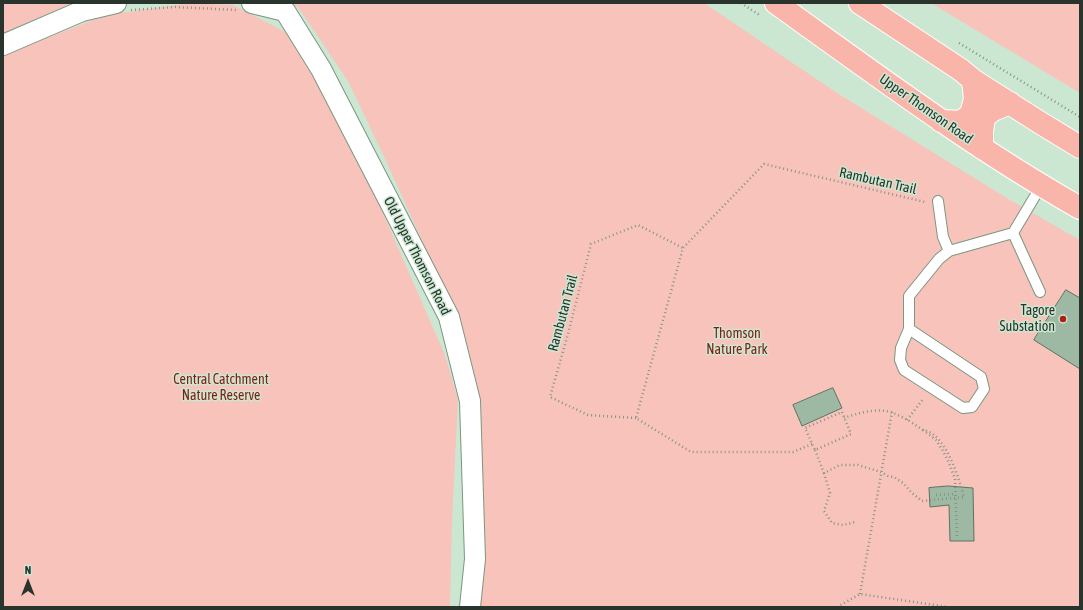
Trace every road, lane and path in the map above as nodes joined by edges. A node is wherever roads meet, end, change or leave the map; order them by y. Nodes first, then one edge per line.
1 (776, 3) edge
2 (860, 3) edge
3 (245, 6) edge
4 (120, 7) edge
5 (955, 41) dead end
6 (3, 45) edge
7 (973, 80) junction
8 (1010, 103) junction
9 (1080, 117) edge
10 (941, 121) junction
11 (1080, 147) edge
12 (982, 148) junction
13 (1041, 186) junction
14 (938, 201) joint
15 (1080, 208) edge
16 (1013, 234) junction
17 (683, 248) junction
18 (949, 251) junction
19 (1040, 292) dead end
20 (909, 329) junction
21 (932, 388) junction
22 (892, 412) junction
23 (636, 418) junction
24 (844, 418) junction
25 (907, 420) junction
26 (923, 430) junction
27 (812, 444) junction
28 (815, 450) junction
29 (881, 472) junction
30 (824, 473) junction
31 (956, 494) junction
32 (936, 496) dead end
33 (855, 522) dead end
34 (957, 538) dead end
35 (860, 594) junction
36 (470, 607) edge
37 (837, 607) edge
38 (948, 607) edge

1 - 10 main road, Upper Thomson Road
2 - 7 main road
3 - 4 path
3 - 36 street, Old Upper Thomson Road
4 - 6 street
5 - 9 path
7 - 8 main road
7 - 10 main road
8 - 11 main road
8 - 12 main road
10 - 12 main road, Upper Thomson Road
12 - 13 main road, Upper Thomson Road
13 - 15 main road, Upper Thomson Road
13 - 16 lane
14 - 17 path, Rambutan Trail
14 - 18 lane
16 - 18 lane
16 - 19 lane
17 - 23 path, Rambutan Trail
17 - 23 path, Rambutan Trail
18 - 20 lane
20 - 21 lane
20 - 21 lane
21 - 25 path
22 - 24 path
22 - 25 path
22 - 29 path
23 - 27 path, Rambutan Trail
24 - 27 path
24 - 28 path
25 - 26 path
26 - 29 path
26 - 31 path, bridge
27 - 28 path
28 - 30 path
29 - 30 path
29 - 35 path
30 - 33 path
31 - 32 path
31 - 34 path, bridge
35 - 37 path
35 - 38 path

